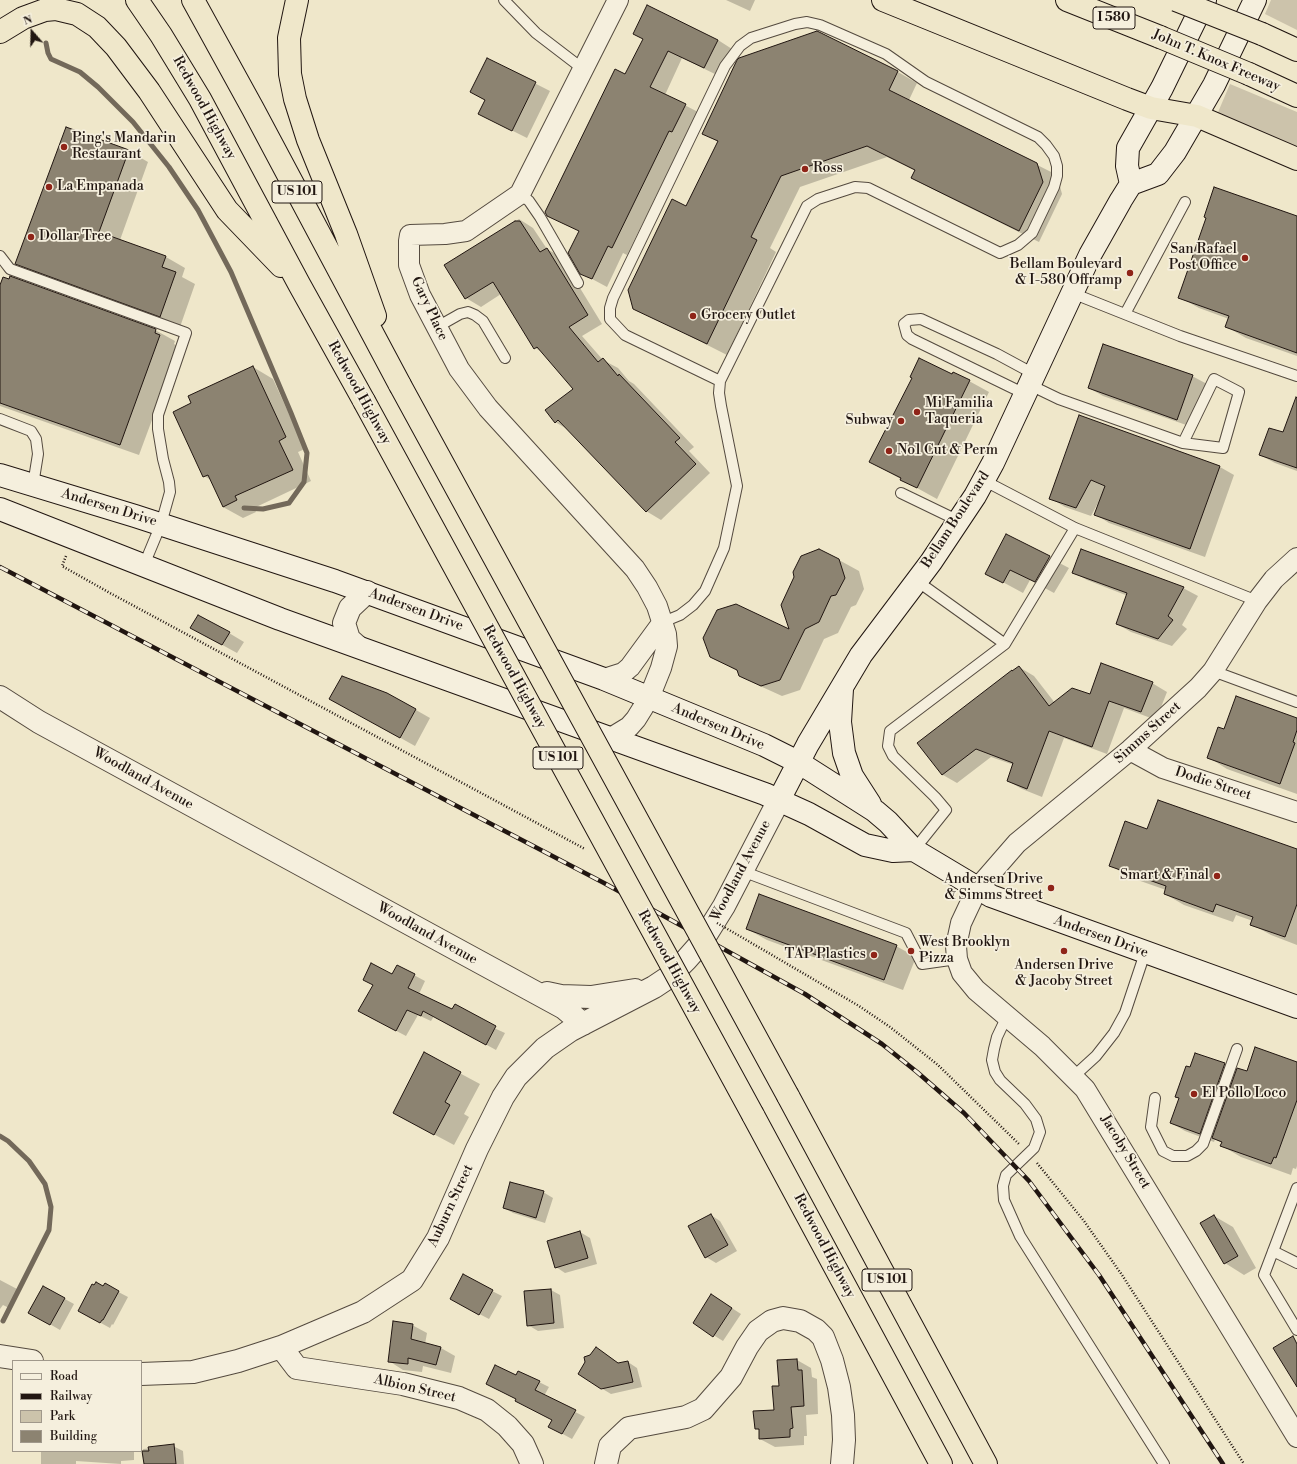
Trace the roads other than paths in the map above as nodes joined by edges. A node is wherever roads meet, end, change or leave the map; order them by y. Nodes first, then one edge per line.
1 (137, 0) edge
2 (193, 0) edge
3 (297, 0) edge
4 (504, 0) edge
5 (618, 0) edge
6 (883, 0) edge
7 (905, 0) edge
8 (1067, 0) edge
9 (1176, 0) edge
10 (1205, 0) edge
11 (1255, 0) edge
12 (943, 24) junction
13 (0, 32) edge
14 (1297, 50) edge
15 (583, 69) junction
16 (1297, 96) edge
17 (1151, 108) junction
18 (1197, 116) junction
19 (1297, 159) edge
20 (1132, 184) junction
21 (520, 194) junction
22 (1185, 202) dead end
23 (0, 256) edge
24 (578, 283) dead end
25 (299, 284) junction
26 (1072, 293) junction
27 (1125, 314) junction
28 (437, 327) junction
29 (505, 358) dead end
30 (1297, 376) edge
31 (720, 381) junction
32 (1030, 384) junction
33 (400, 385) junction
34 (0, 419) edge
35 (1183, 443) junction
36 (0, 475) edge
37 (983, 480) junction
38 (33, 485) junction
39 (900, 493) dead end
40 (0, 509) edge
41 (959, 522) junction
42 (161, 524) junction
43 (1075, 528) junction
44 (1297, 558) edge
45 (144, 565) junction
46 (917, 581) junction
47 (367, 592) junction
48 (1257, 601) junction
49 (663, 622) junction
50 (1005, 644) junction
51 (357, 646) junction
52 (1213, 671) junction
53 (604, 679) junction
54 (842, 685) junction
55 (0, 697) edge
56 (649, 698) junction
57 (1297, 702) edge
58 (610, 738) junction
59 (1130, 750) junction
60 (798, 762) junction
61 (779, 800) junction
62 (875, 811) junction
63 (1297, 812) edge
64 (914, 850) junction
65 (742, 871) junction
66 (977, 889) junction
67 (1145, 953) junction
68 (957, 959) junction
69 (654, 987) junction
70 (526, 988) junction
71 (1297, 1007) edge
72 (1007, 1016) junction
73 (583, 1024) junction
74 (1238, 1049) dead end
75 (1073, 1076) junction
76 (1155, 1098) dead end
77 (1297, 1188) edge
78 (1273, 1251) junction
79 (1297, 1263) edge
80 (1297, 1330) edge
81 (281, 1347) junction
82 (0, 1356) edge
83 (26, 1360) edge
84 (142, 1374) edge
85 (1297, 1437) edge
86 (532, 1464) edge
87 (606, 1464) edge
88 (842, 1464) edge
89 (941, 1464) edge
90 (986, 1464) edge
91 (1164, 1464) edge

1 - 25 highway, Redwood Highway / US 101
2 - 33 highway, US 101
3 - 33 highway
4 - 15 lane
5 - 15 street, Gary Place
6 - 12 highway
7 - 12 highway
8 - 16 highway, John T. Knox Freeway / I 580, bridge
9 - 14 highway, bridge
10 - 17 main road
11 - 18 main road
12 - 17 highway
13 - 25 highway
15 - 21 street, Gary Place
17 - 18 highway
17 - 20 main road
18 - 19 highway
18 - 20 main road
20 - 26 main road, Bellam Boulevard
21 - 24 lane
21 - 28 street, Gary Place
22 - 27 lane
23 - 42 lane
25 - 89 highway, Redwood Highway / US 101, bridge
26 - 27 lane
26 - 32 main road, Bellam Boulevard
27 - 30 lane
28 - 29 lane
28 - 49 street, Gary Place
31 - 31 lane
31 - 49 lane
32 - 32 lane
32 - 35 lane
32 - 37 main road, Bellam Boulevard
33 - 90 highway, US 101, bridge
34 - 38 lane
35 - 35 lane
36 - 38 main road, Andersen Drive
37 - 41 main road, Bellam Boulevard
37 - 43 lane
38 - 42 main road, Andersen Drive
39 - 41 lane
40 - 45 main road
41 - 46 main road, Bellam Boulevard
42 - 45 lane
42 - 47 main road, Andersen Drive
43 - 48 lane
43 - 50 lane
44 - 48 street, Simms Street
45 - 51 main road
46 - 50 lane
46 - 54 main road, Bellam Boulevard
47 - 51 main road
47 - 53 main road, Andersen Drive
48 - 52 street, Simms Street
49 - 53 street
49 - 56 street, Gary Place
50 - 64 lane
51 - 58 main road
52 - 57 lane
52 - 59 street, Simms Street
53 - 56 main road, Andersen Drive
54 - 60 main road, Bellam Boulevard
54 - 62 main road
55 - 70 main road, Woodland Avenue
56 - 58 street, Gary Place
56 - 60 main road, Andersen Drive
58 - 61 main road
59 - 63 street, Dodie Street
59 - 66 street, Simms Street
60 - 61 main road, Bellam Boulevard
60 - 62 main road, Andersen Drive
61 - 64 main road
61 - 65 main road, Woodland Avenue
62 - 64 main road, Andersen Drive
64 - 66 main road, Andersen Drive
65 - 68 lane
65 - 69 main road, Woodland Avenue
66 - 67 main road, Andersen Drive
66 - 68 street, Jacoby Street
67 - 71 main road, Andersen Drive
67 - 75 lane
68 - 72 street, Jacoby Street
69 - 70 main road
69 - 73 main road, Woodland Avenue
70 - 73 main road, Woodland Avenue
72 - 75 street, Jacoby Street
72 - 91 lane
73 - 81 main road, Auburn Street
74 - 76 lane
75 - 85 street, Jacoby Street
77 - 78 lane
78 - 79 lane
78 - 80 lane
81 - 84 main road, Auburn Street
81 - 86 main road, Albion Street
82 - 83 main road
87 - 88 main road

